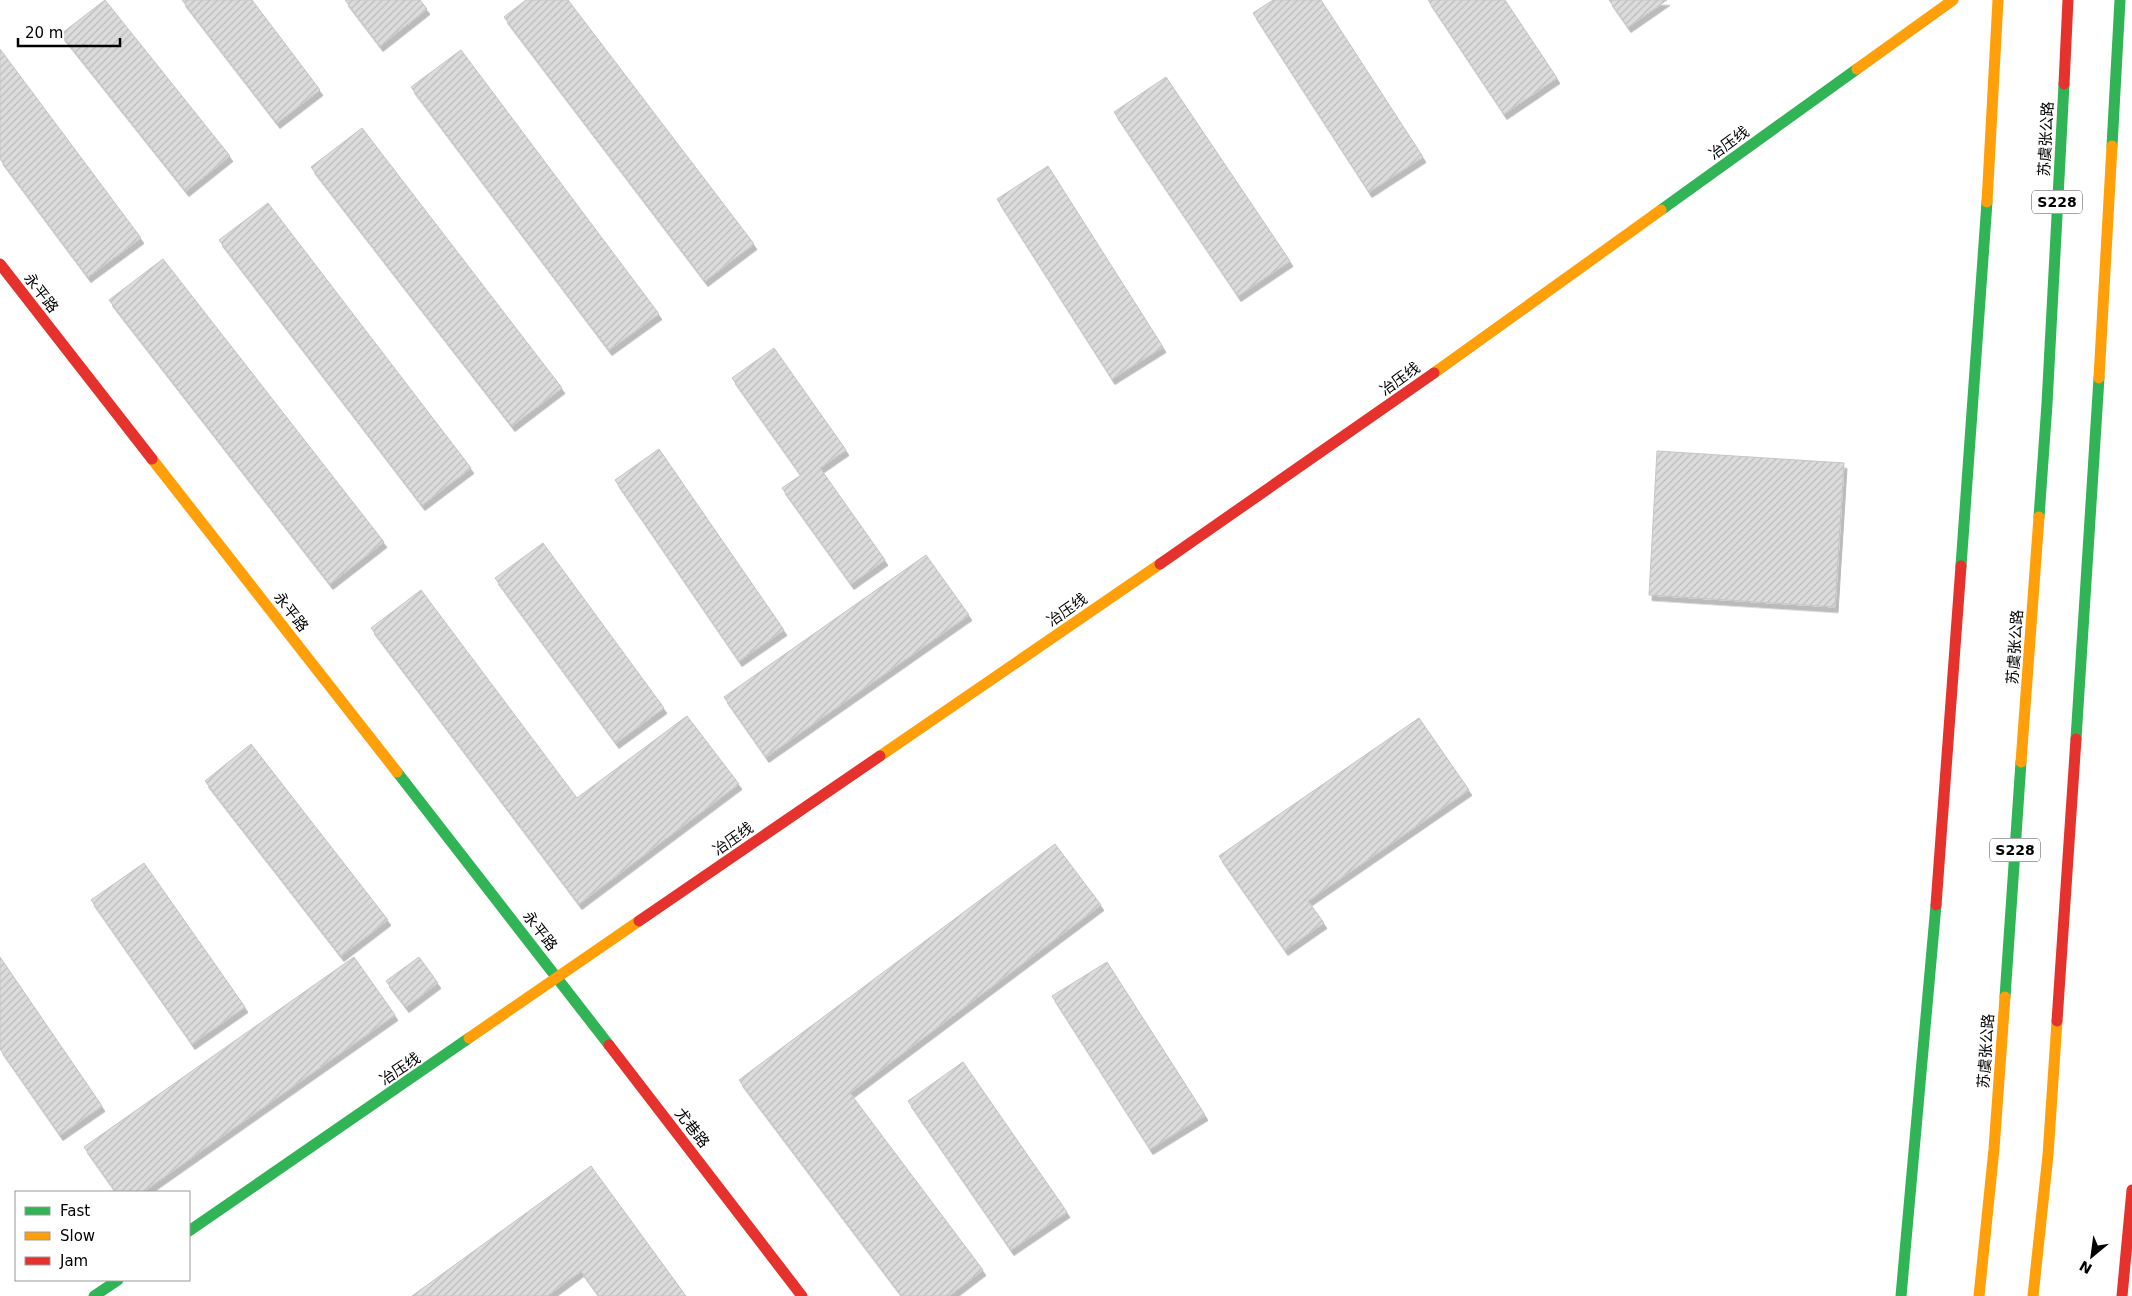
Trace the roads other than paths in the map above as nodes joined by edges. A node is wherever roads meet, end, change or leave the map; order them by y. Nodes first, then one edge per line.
1 (1953, 0) edge
2 (1998, 0) edge
3 (2068, 0) edge
4 (2120, 0) edge
5 (0, 264) edge
6 (558, 978) junction
7 (2132, 1190) edge
8 (190, 1230) edge
9 (116, 1281) edge
10 (94, 1296) edge
11 (802, 1296) edge
12 (1901, 1296) edge
13 (1979, 1296) edge
14 (2033, 1296) edge
15 (2122, 1296) edge

1 - 6 main road, 冶压线
2 - 12 main road
3 - 13 main road, 苏虞张公路 / S228
4 - 14 main road
5 - 6 main road, 永平路
6 - 8 main road, 冶压线
6 - 11 main road, 尤巷路
7 - 15 main road
9 - 10 main road

